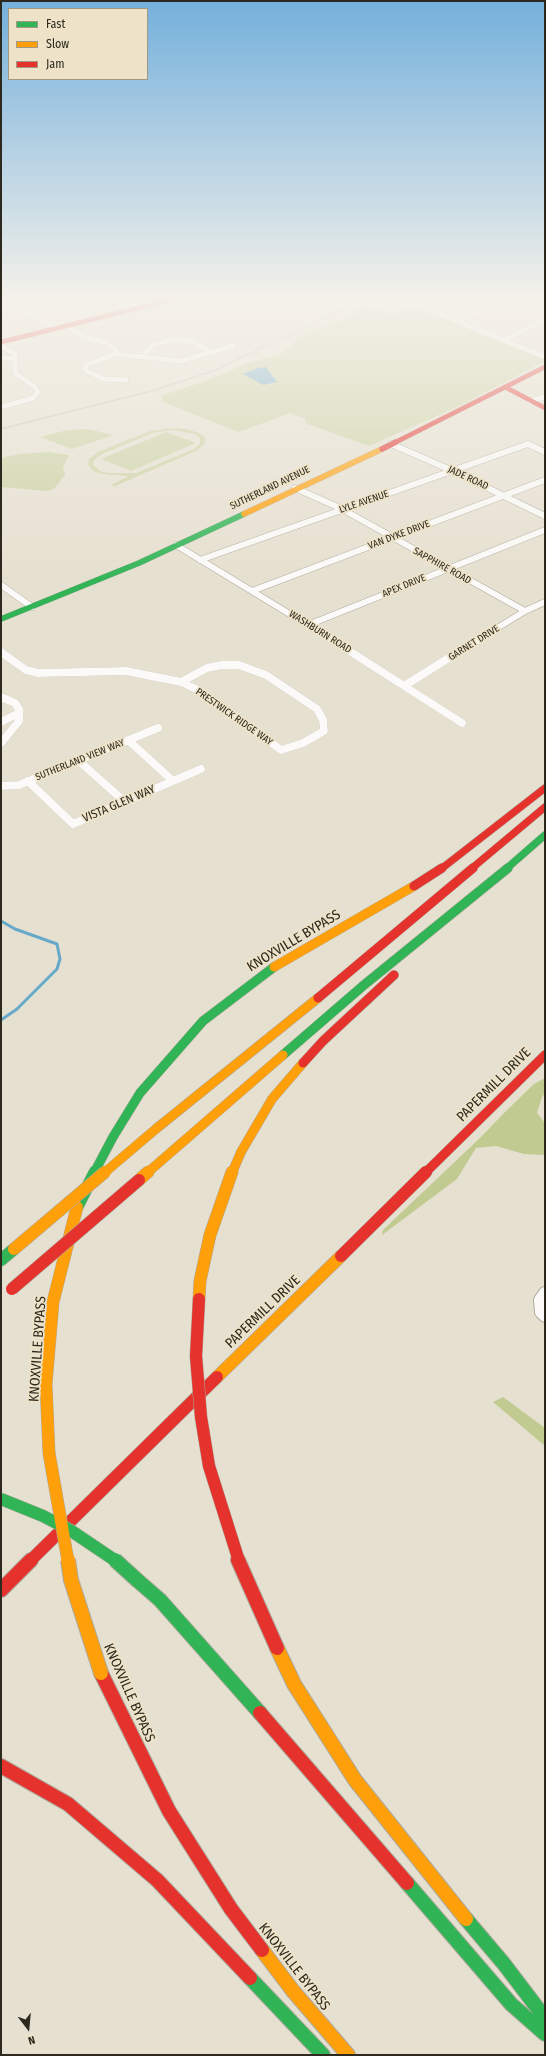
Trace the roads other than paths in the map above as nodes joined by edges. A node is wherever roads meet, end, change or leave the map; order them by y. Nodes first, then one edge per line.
1 (38, 392) edge
2 (495, 392) edge
3 (514, 392) edge
4 (545, 397) edge
5 (530, 401) junction
6 (1, 407) edge
7 (545, 408) edge
8 (391, 444) junction
9 (545, 452) edge
10 (453, 471) junction
11 (545, 480) edge
12 (295, 488) junction
13 (504, 495) junction
14 (342, 510) junction
15 (545, 516) edge
16 (544, 531) edge
17 (392, 538) junction
18 (176, 545) junction
19 (200, 560) junction
20 (448, 569) junction
21 (1, 585) edge
22 (252, 591) junction
23 (545, 602) edge
24 (32, 607) junction
25 (524, 611) junction
26 (1, 619) edge
27 (308, 625) junction
28 (1, 652) edge
29 (181, 682) junction
30 (404, 686) junction
31 (1, 697) edge
32 (19, 713) junction
33 (1, 722) edge
34 (462, 723) dead end
35 (158, 728) dead end
36 (128, 740) junction
37 (1, 743) edge
38 (79, 760) junction
39 (200, 769) dead end
40 (28, 781) junction
41 (173, 781) junction
42 (1, 786) edge
43 (545, 788) edge
44 (125, 802) junction
45 (545, 808) edge
46 (545, 836) edge
47 (487, 886) junction
48 (414, 957) dead end
49 (403, 967) dead end
50 (545, 1055) edge
51 (1, 1260) edge
52 (9, 1291) dead end
53 (545, 1293) edge
54 (545, 1316) edge
55 (1, 1499) edge
56 (1, 1590) edge
57 (1, 1766) edge
58 (545, 2018) edge
59 (545, 2034) edge
60 (323, 2055) edge
61 (348, 2055) edge

1 - 6 street
2 - 8 main road, SUTHERLAND AVENUE
3 - 5 main road
4 - 5 street
5 - 7 main road
8 - 10 street, JADE ROAD
8 - 12 main road, SUTHERLAND AVENUE
9 - 10 street, LYLE AVENUE
10 - 13 street, JADE ROAD
10 - 14 street, LYLE AVENUE
11 - 13 street, VAN DYKE DRIVE
12 - 14 street, SAPPHIRE ROAD
12 - 18 main road, SUTHERLAND AVENUE
13 - 15 street, JADE ROAD
13 - 17 street, VAN DYKE DRIVE
14 - 17 street, SAPPHIRE ROAD
14 - 19 street, LYLE AVENUE
16 - 20 street, APEX DRIVE
17 - 20 street, SAPPHIRE ROAD
17 - 22 street, VAN DYKE DRIVE
18 - 19 street, WASHBURN ROAD
18 - 24 main road, SUTHERLAND AVENUE
19 - 22 street, WASHBURN ROAD
20 - 25 street, SAPPHIRE ROAD
20 - 27 street, APEX DRIVE
21 - 24 street
22 - 27 street, WASHBURN ROAD
23 - 25 street, GARNET DRIVE
24 - 26 main road, SUTHERLAND AVENUE
25 - 30 street, GARNET DRIVE
27 - 30 street, WASHBURN ROAD
28 - 29 street, PRESTWICK RIDGE WAY
29 - 29 street, PRESTWICK RIDGE WAY
30 - 34 street, WASHBURN ROAD
31 - 32 street
32 - 33 street
32 - 37 street
35 - 36 street, SUTHERLAND VIEW WAY
36 - 38 street, SUTHERLAND VIEW WAY
36 - 41 street
38 - 40 street, SUTHERLAND VIEW WAY
38 - 44 street
39 - 41 street, VISTA GLEN WAY
40 - 42 street, SUTHERLAND VIEW WAY
40 - 44 street, VISTA GLEN WAY
41 - 44 street, VISTA GLEN WAY
43 - 61 main road, KNOXVILLE BYPASS, bridge
45 - 51 main road, bridge
46 - 47 main road
47 - 48 main road
47 - 52 main road, bridge
49 - 58 main road, bridge
50 - 56 main road, PAPERMILL DRIVE
53 - 54 street
55 - 59 main road, bridge
57 - 60 main road

